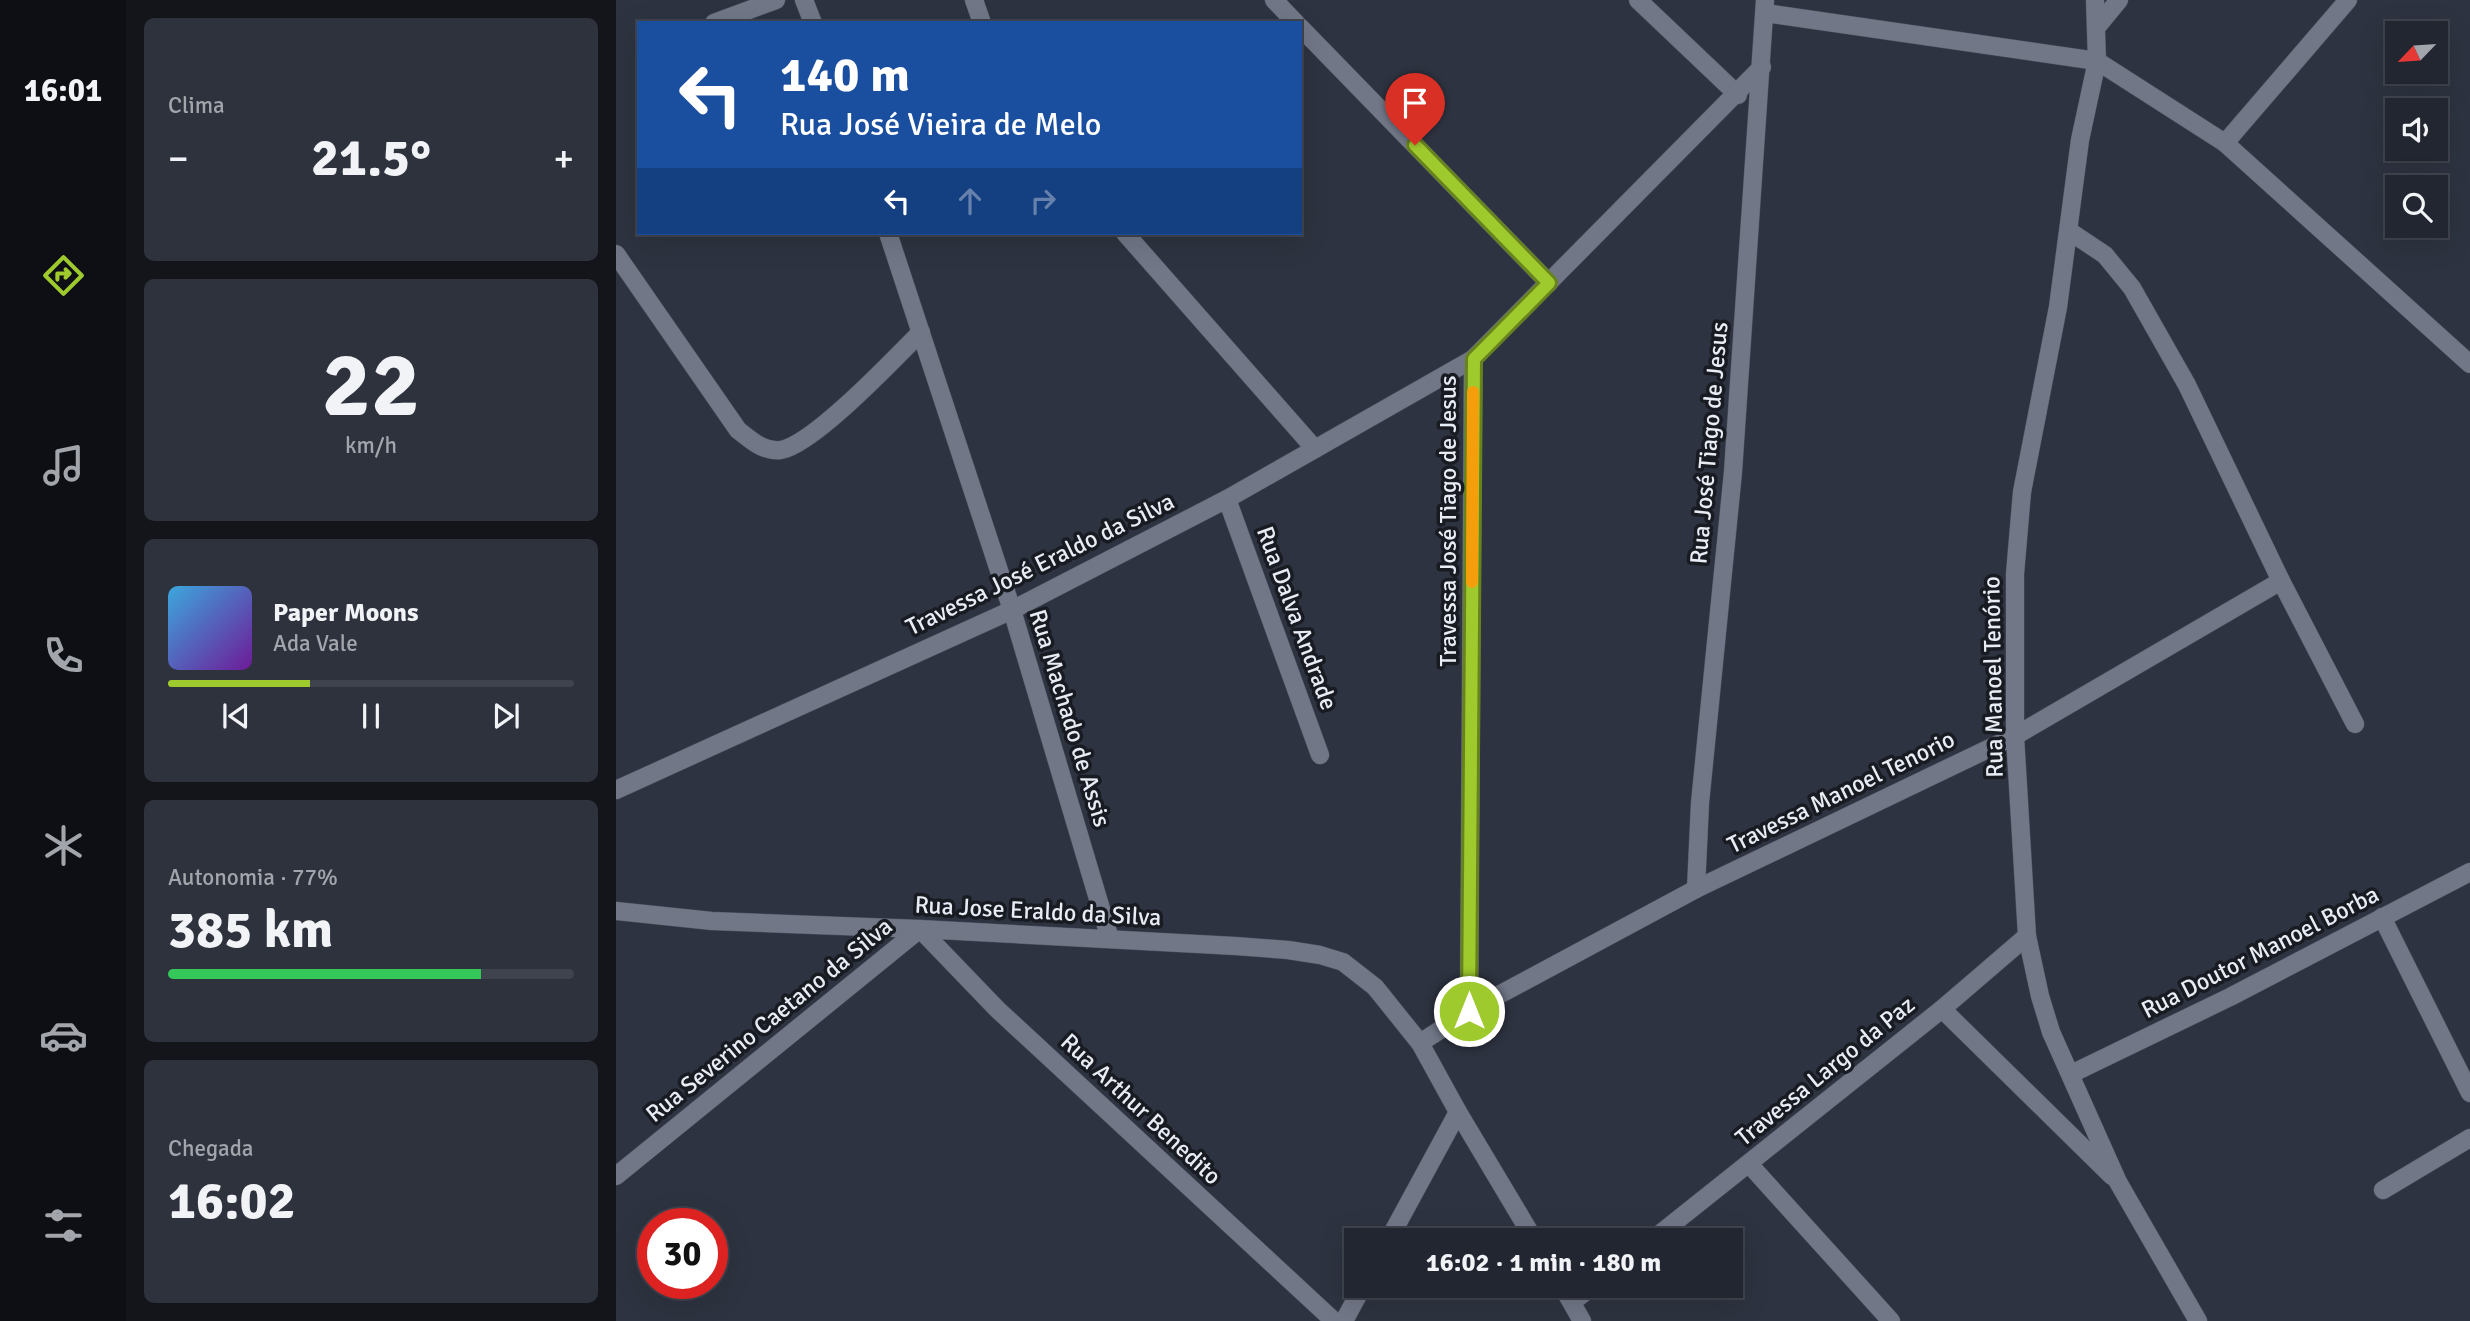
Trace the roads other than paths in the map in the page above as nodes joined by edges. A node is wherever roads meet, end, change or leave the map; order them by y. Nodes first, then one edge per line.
1 (776, 0) edge
2 (804, 0) edge
3 (974, 0) edge
4 (1274, 0) edge
5 (1638, 0) edge
6 (2095, 0) edge
7 (2119, 0) edge
8 (2348, 0) edge
9 (1765, 6) edge
10 (719, 21) edge
11 (812, 21) edge
12 (981, 21) edge
13 (1294, 21) edge
14 (2096, 28) junction
15 (1302, 29) edge
16 (2097, 61) junction
17 (1762, 67) junction
18 (1738, 94) junction
19 (2225, 143) junction
20 (2069, 231) junction
21 (889, 235) edge
22 (1127, 235) edge
23 (616, 254) edge
24 (1549, 283) junction
25 (922, 332) junction
26 (1474, 359) junction
27 (2470, 364) edge
28 (1315, 449) junction
29 (1227, 499) junction
30 (2281, 581) junction
31 (1012, 610) junction
32 (2355, 724) dead end
33 (2015, 736) junction
34 (1320, 755) dead end
35 (616, 790) edge
36 (2470, 872) edge
37 (1696, 889) junction
38 (616, 911) edge
39 (2382, 918) junction
40 (919, 929) junction
41 (2027, 936) junction
42 (1110, 939) junction
43 (1942, 1009) junction
44 (1469, 1011) junction
45 (1420, 1043) junction
46 (2071, 1074) junction
47 (2470, 1093) edge
48 (1458, 1112) junction
49 (2470, 1138) edge
50 (1749, 1164) junction
51 (616, 1176) edge
52 (2118, 1182) junction
53 (2383, 1190) dead end
54 (1395, 1228) edge
55 (1527, 1228) edge
56 (1668, 1228) edge
57 (1357, 1298) edge
58 (1569, 1298) edge
59 (1578, 1298) edge
60 (1572, 1303) junction
61 (1334, 1321) edge
62 (1345, 1321) edge
63 (1582, 1321) edge
64 (1891, 1321) edge
65 (2198, 1321) edge

1 - 10 street
2 - 11 street
3 - 12 street
4 - 13 street
5 - 18 street
6 - 14 street, Rua Manoel Tenório
7 - 14 street
8 - 19 street
9 - 16 street
9 - 17 street, Rua José Tiago de Jesus
14 - 16 street, Rua Manoel Tenório
15 - 24 street
16 - 19 street
16 - 20 street, Rua Manoel Tenório
17 - 18 street, Travessa José Tiago de Jesus
17 - 37 street, Rua José Tiago de Jesus
18 - 24 street, Travessa José Tiago de Jesus
19 - 27 street
20 - 30 street
20 - 33 street, Rua Manoel Tenório
21 - 25 street, Rua Machado de Assis
22 - 28 street
23 - 25 street
24 - 26 street, Travessa José Tiago de Jesus
25 - 31 street, Rua Machado de Assis
26 - 28 street, Travessa José Eraldo da Silva
26 - 44 street, Travessa José Tiago de Jesus
28 - 29 street, Travessa José Eraldo da Silva
29 - 31 street, Travessa José Eraldo da Silva
29 - 34 street, Rua Dalva Andrade
30 - 32 street
30 - 33 street, Travessa Manoel Tenorio
31 - 35 street, Travessa José Eraldo da Silva
31 - 42 street, Rua Machado de Assis
33 - 37 street, Travessa Manoel Tenorio
33 - 41 street, Rua Manoel Tenório
36 - 39 street, Rua Doutor Manoel Borba
37 - 44 street, Travessa Manoel Tenorio
38 - 40 street, Rua Jose Eraldo da Silva
39 - 46 street, Rua Doutor Manoel Borba
39 - 47 street
40 - 42 street, Rua Jose Eraldo da Silva
40 - 51 street, Rua Severino Caetano da Silva
40 - 61 street, Rua Arthur Benedito
41 - 43 street, Travessa Largo da Paz
41 - 46 street, Rua Manoel Tenório
42 - 45 street, Rua Jose Eraldo da Silva
43 - 50 street, Travessa Largo da Paz
43 - 52 street
44 - 45 street, Travessa Manoel Tenorio
45 - 48 street, Rua Jose Eraldo da Silva
46 - 52 street, Rua Manoel Tenório
48 - 54 street
48 - 55 street, Rua Jose Eraldo da Silva
49 - 53 street
50 - 56 street, Travessa Largo da Paz
50 - 64 street
52 - 65 street, Rua Manoel Tenório
57 - 62 street
58 - 60 street
59 - 60 street
60 - 63 street

